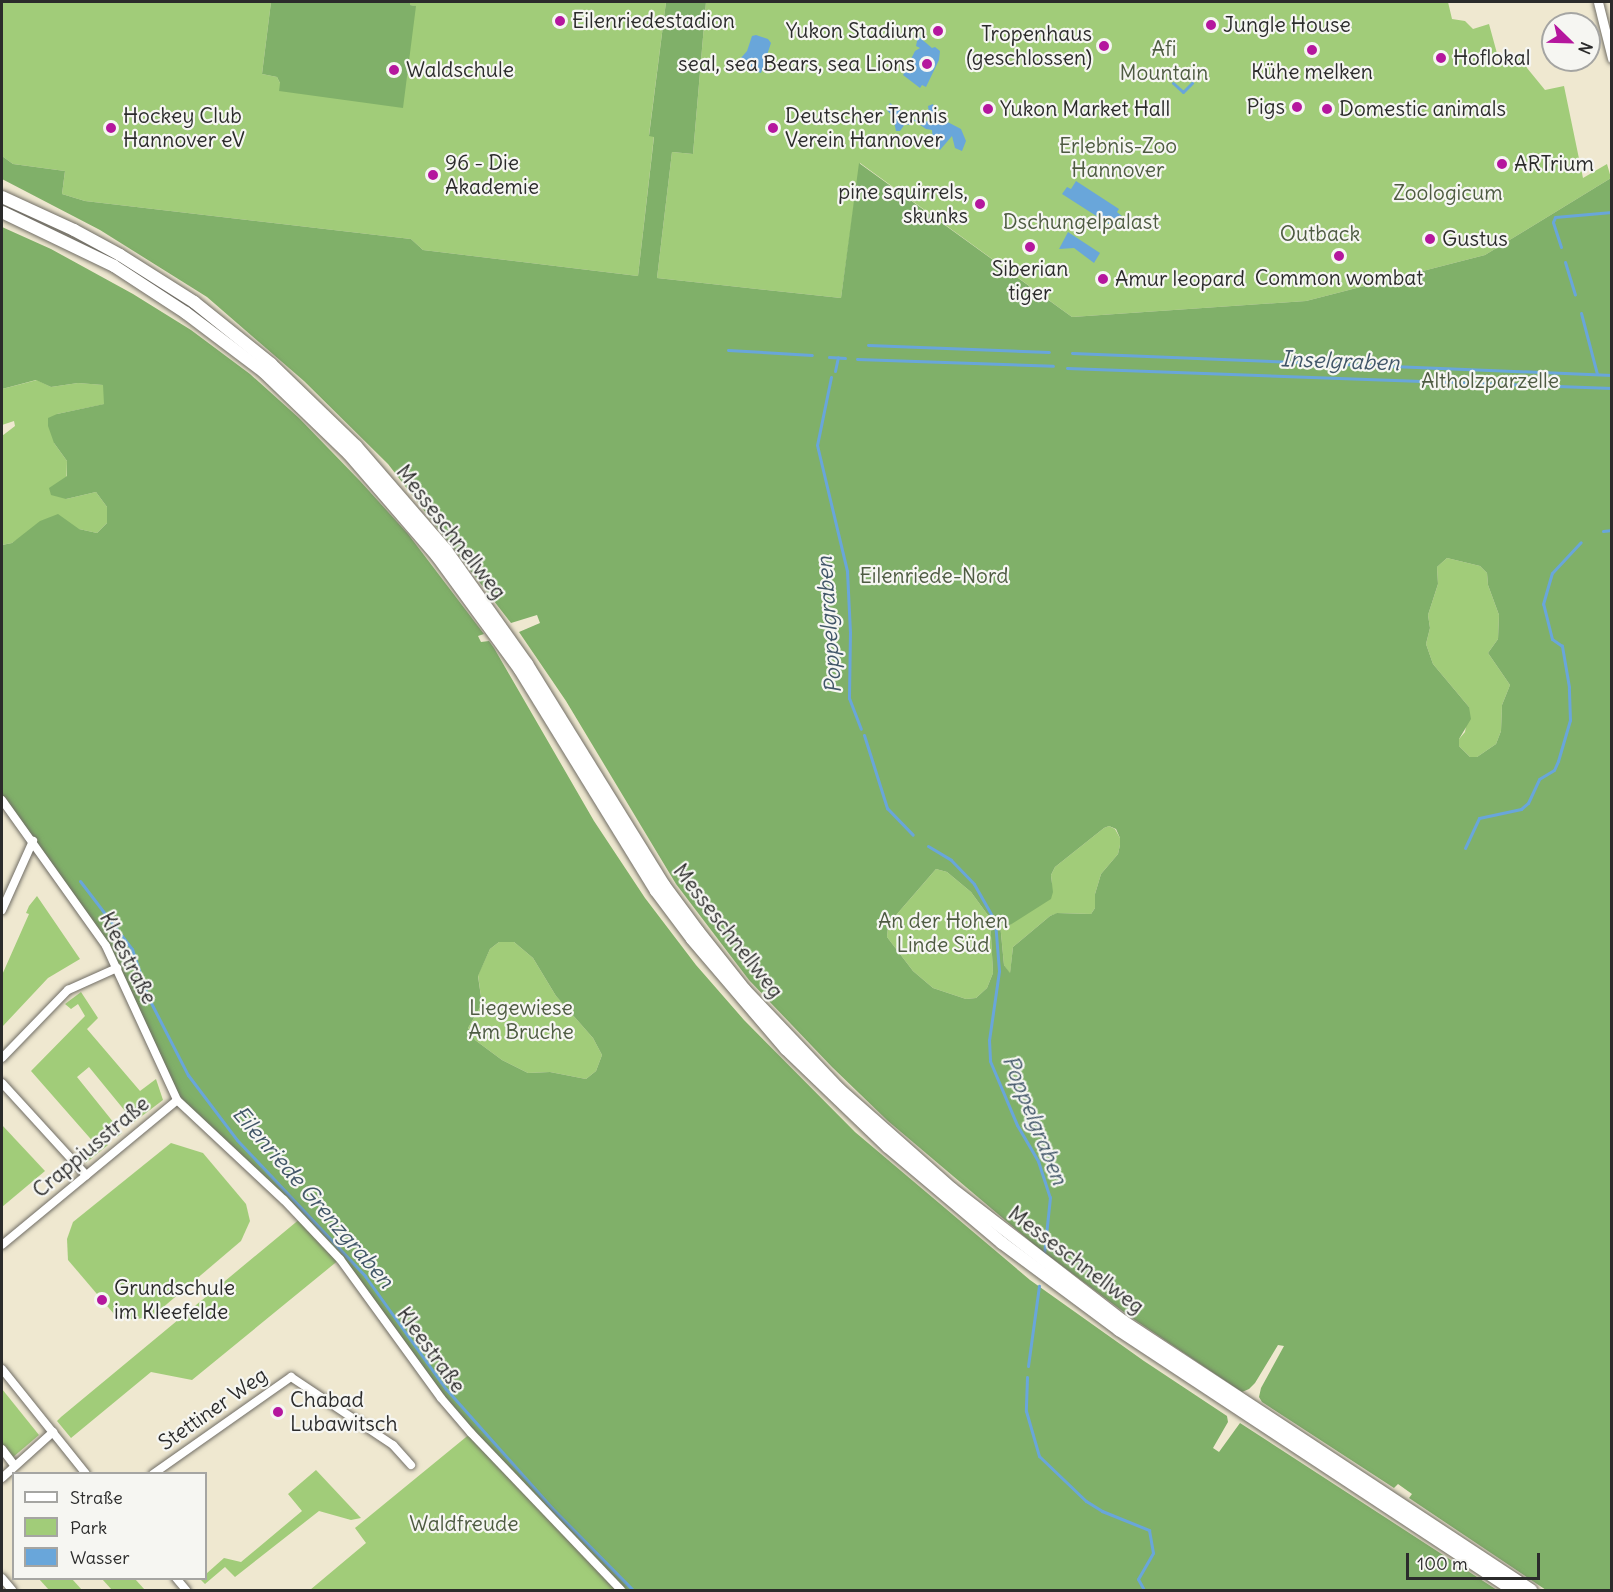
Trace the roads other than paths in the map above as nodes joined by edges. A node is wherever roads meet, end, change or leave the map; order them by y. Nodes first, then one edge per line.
1 (1598, 2) edge
2 (1611, 58) edge
3 (2, 197) edge
4 (2, 214) edge
5 (2, 800) edge
6 (33, 841) junction
7 (2, 910) edge
8 (117, 968) junction
9 (2, 1058) edge
10 (2, 1083) edge
11 (177, 1100) junction
12 (86, 1176) junction
13 (2, 1245) edge
14 (2, 1369) edge
15 (53, 1432) junction
16 (2, 1449) edge
17 (411, 1465) dead end
18 (15, 1466) junction
19 (85, 1472) edge
20 (154, 1472) edge
21 (2, 1478) edge
22 (2, 1578) edge
23 (12, 1590) edge
24 (621, 1590) edge
25 (1514, 1590) edge
26 (1531, 1590) edge

1 - 2 street
3 - 26 highway, Messeschnellweg
4 - 25 highway, Messeschnellweg
5 - 6 street, Kleestraße
6 - 7 street
6 - 8 street, Kleestraße
8 - 9 street
8 - 11 street, Kleestraße
10 - 12 street
11 - 12 street, Crappiusstraße
11 - 24 street, Kleestraße
12 - 13 street, Crappiusstraße
14 - 15 street
15 - 18 street
15 - 19 street
16 - 18 street
17 - 20 street, Stettiner Weg
18 - 21 street
22 - 23 street

